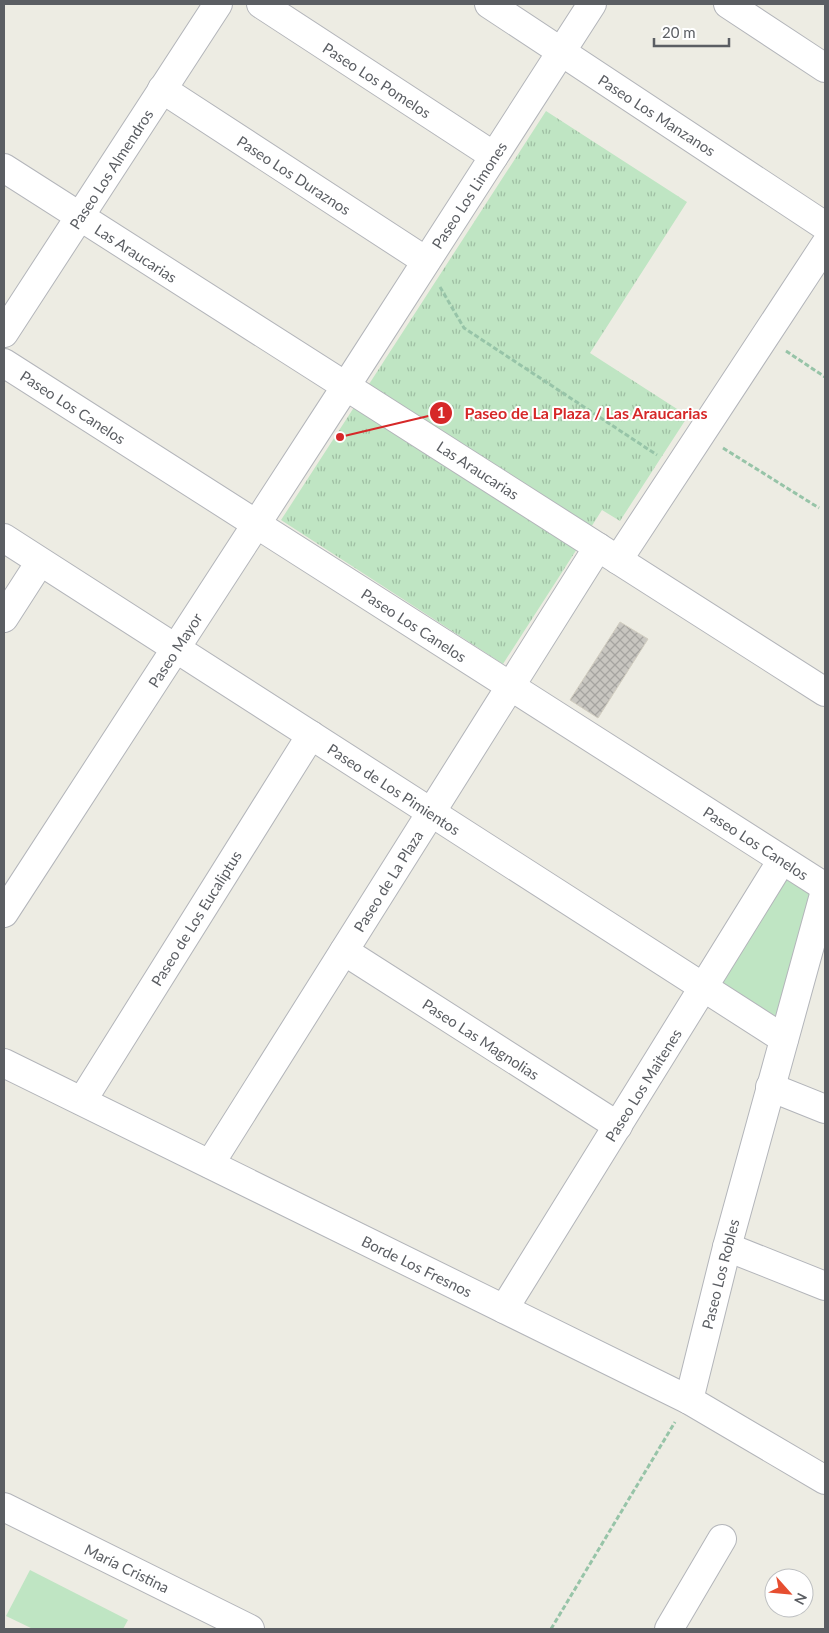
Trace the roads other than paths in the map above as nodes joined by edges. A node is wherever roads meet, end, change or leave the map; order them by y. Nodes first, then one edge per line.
1 (218, 4) edge
2 (261, 4) edge
3 (490, 4) edge
4 (592, 4) edge
5 (728, 4) edge
6 (561, 51) junction
7 (825, 68) edge
8 (162, 89) junction
9 (494, 156) junction
10 (4, 168) edge
11 (80, 217) junction
12 (825, 226) edge
13 (825, 245) edge
14 (426, 262) junction
15 (4, 334) edge
16 (4, 363) edge
17 (346, 386) junction
18 (256, 524) junction
19 (4, 538) edge
20 (608, 554) junction
21 (40, 562) junction
22 (4, 618) edge
23 (176, 649) junction
24 (511, 687) junction
25 (825, 692) edge
26 (311, 735) junction
27 (432, 813) junction
28 (782, 860) junction
29 (825, 889) edge
30 (4, 910) edge
31 (344, 952) junction
32 (703, 987) junction
33 (784, 1039) junction
34 (4, 1063) edge
35 (770, 1086) junction
36 (82, 1101) junction
37 (825, 1108) edge
38 (618, 1126) junction
39 (210, 1164) junction
40 (727, 1247) junction
41 (825, 1286) edge
42 (504, 1309) junction
43 (689, 1400) junction
44 (825, 1480) edge
45 (4, 1507) edge
46 (722, 1539) dead end
47 (250, 1629) edge
48 (669, 1629) edge

1 - 8 street, Paseo Los Almendros
2 - 9 street, Paseo Los Pomelos
3 - 6 street, Paseo Los Manzanos
4 - 6 street, Paseo Los Limones
5 - 7 street
6 - 9 street, Paseo Los Limones
6 - 12 street, Paseo Los Manzanos
8 - 11 street, Paseo Los Almendros
8 - 14 street, Paseo Los Duraznos
9 - 14 street, Paseo Los Limones
10 - 11 street, Las Araucarias
11 - 15 street, Paseo Los Almendros
11 - 17 street, Las Araucarias
13 - 20 street, Paseo de La Plaza
14 - 17 street, Paseo Los Limones
16 - 18 street, Paseo Los Canelos
17 - 18 street, Paseo Mayor
17 - 20 street, Las Araucarias
18 - 23 street, Paseo Mayor
18 - 24 street, Paseo Los Canelos
19 - 21 street, Paseo de Los Pimientos
20 - 24 street, Paseo de La Plaza
20 - 25 street, Las Araucarias
21 - 22 street
21 - 23 street, Paseo de Los Pimientos
23 - 26 street, Paseo de Los Pimientos
23 - 30 street, Paseo Mayor
24 - 27 street, Paseo de La Plaza
24 - 28 street, Paseo Los Canelos
26 - 27 street, Paseo de Los Pimientos
26 - 36 street, Paseo de Los Eucaliptus
27 - 31 street, Paseo de La Plaza
27 - 32 street, Paseo de Los Pimientos
28 - 29 street, Paseo Los Canelos
28 - 32 street, Paseo Los Maitenes
29 - 33 street, Paseo Los Robles
31 - 38 street, Paseo Las Magnolias
31 - 39 street, Paseo de La Plaza
32 - 33 street, Paseo de Los Pimientos
32 - 38 street, Paseo Los Maitenes
33 - 35 street, Paseo Los Robles
34 - 36 street, Borde Los Fresnos
35 - 37 street
35 - 40 street, Paseo Los Robles
36 - 39 street, Borde Los Fresnos
38 - 42 street, Paseo Los Maitenes
39 - 42 street, Borde Los Fresnos
40 - 41 street
40 - 43 street, Paseo Los Robles
42 - 43 street, Borde Los Fresnos
43 - 44 street, Borde Los Fresnos
45 - 47 street, María Cristina
46 - 48 street

